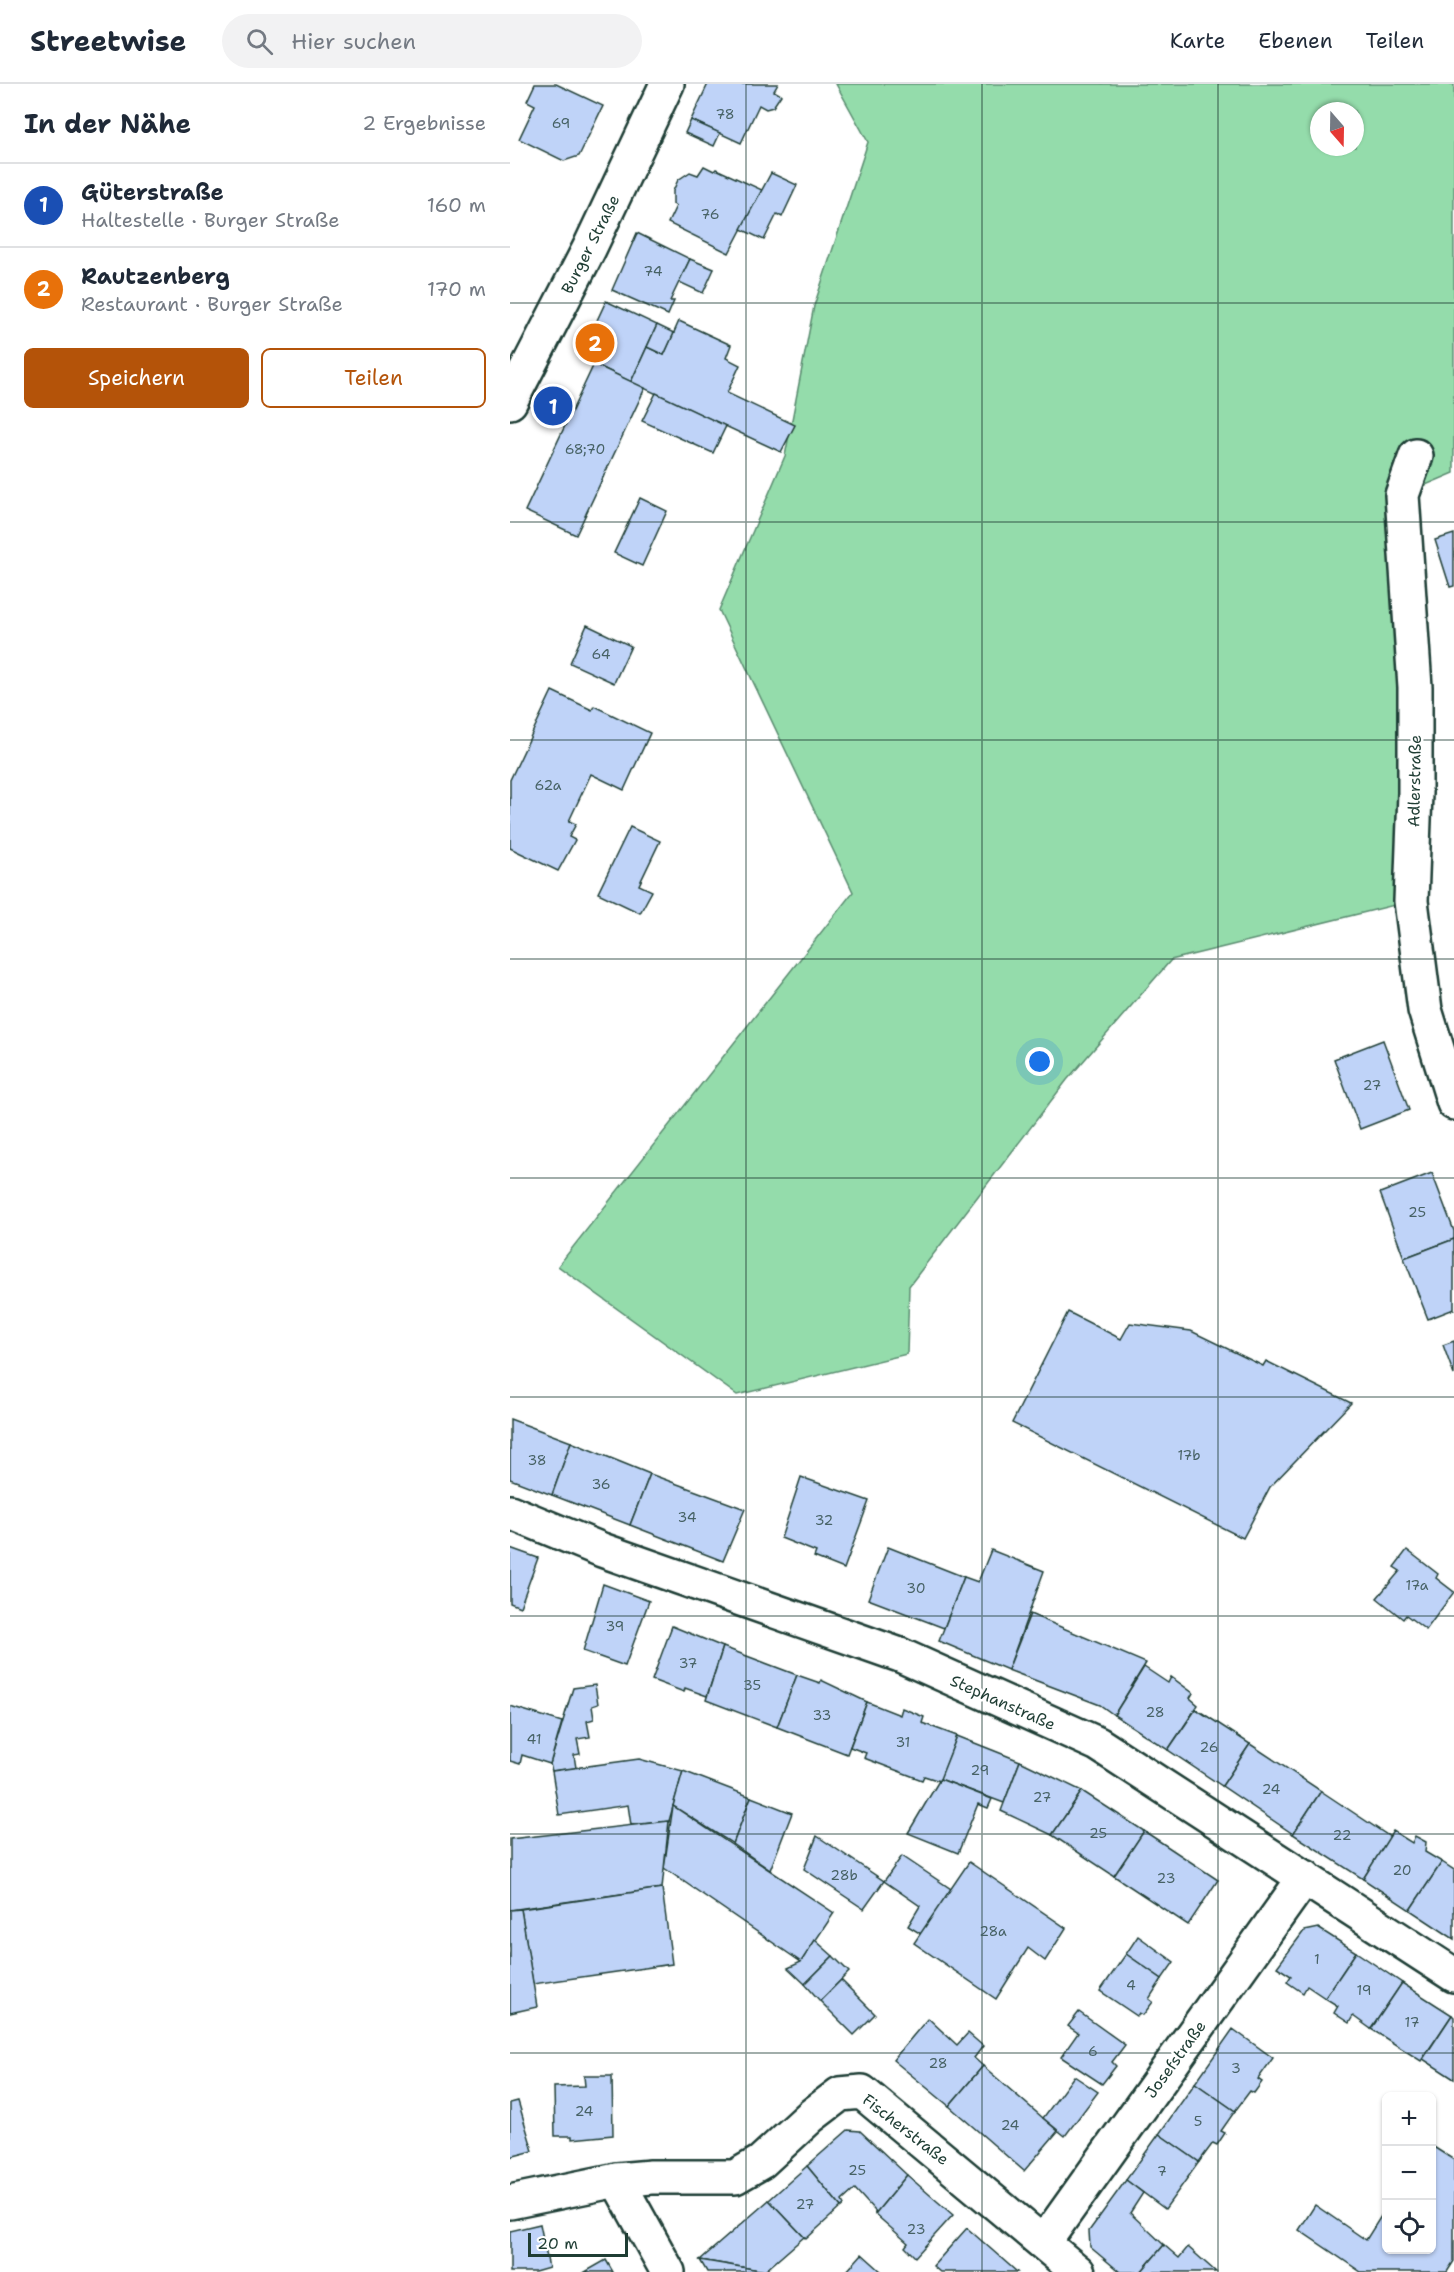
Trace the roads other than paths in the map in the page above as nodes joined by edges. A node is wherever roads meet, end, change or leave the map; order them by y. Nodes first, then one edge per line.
1 (667, 84) edge
2 (514, 385) edge
3 (1416, 456) dead end
4 (1454, 1103) edge
5 (510, 1512) edge
6 (1305, 1877) junction
7 (1454, 1975) edge
8 (617, 2181) junction
9 (510, 2202) edge
10 (1045, 2241) junction
11 (668, 2272) edge
12 (1078, 2272) edge

1 - 2 street, Burger Straße
3 - 4 street, Adlerstraße
5 - 6 street, Stephanstraße
6 - 7 street, Stephanstraße
6 - 10 street, Josefstraße
8 - 9 street, Fischerstraße
8 - 10 street, Fischerstraße
8 - 11 street
10 - 12 street, Fischerstraße

